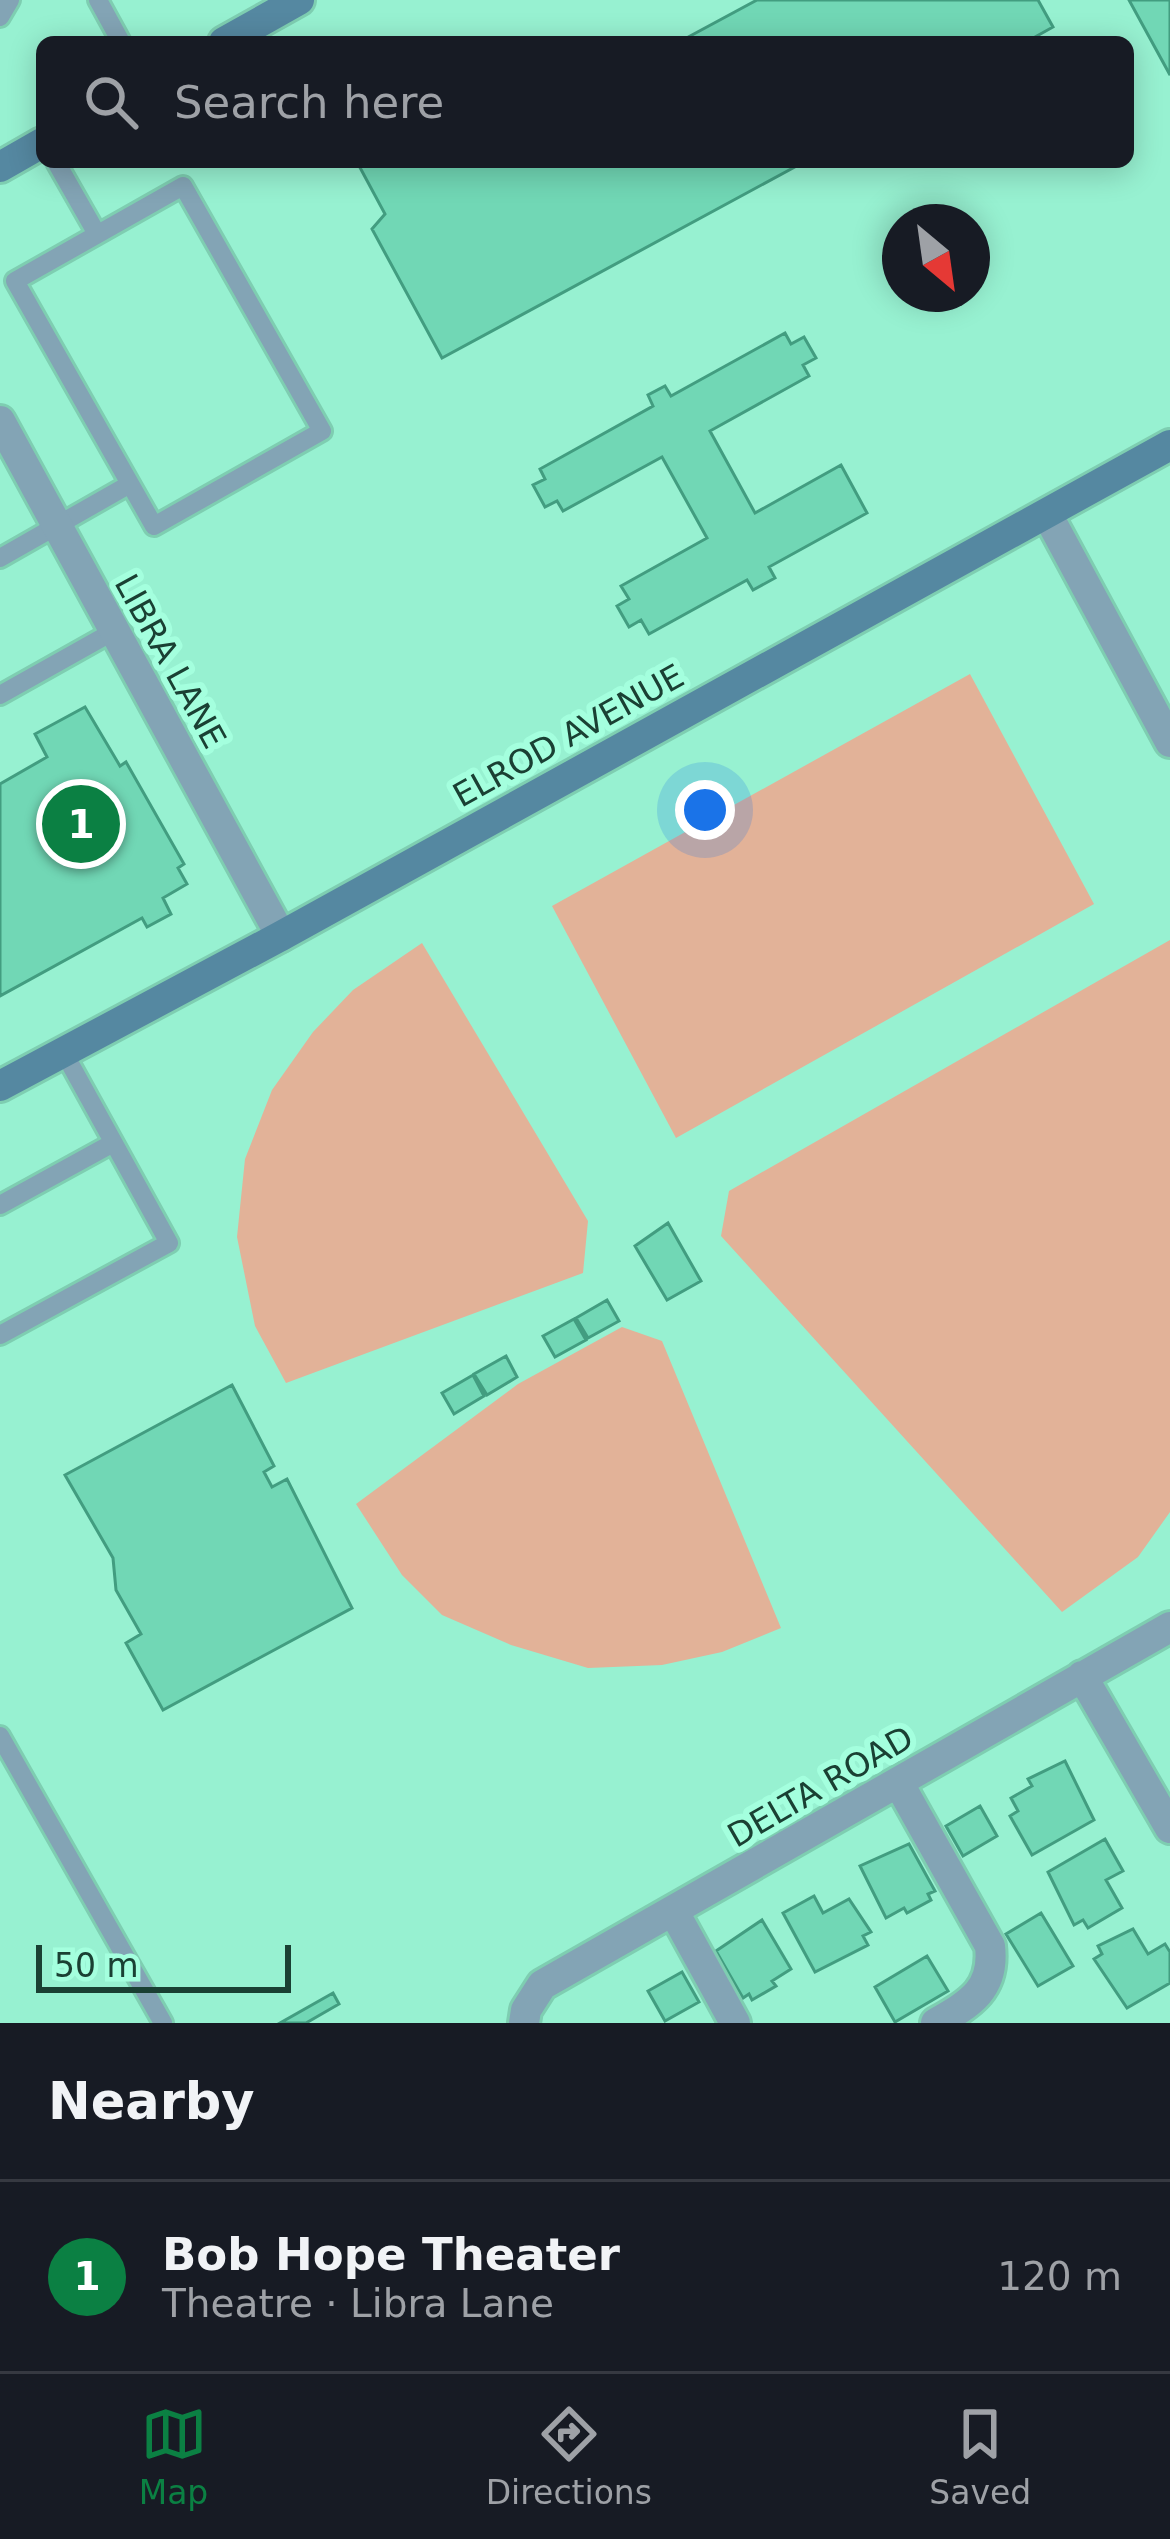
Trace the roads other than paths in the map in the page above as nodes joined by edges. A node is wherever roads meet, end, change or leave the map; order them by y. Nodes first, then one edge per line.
1 (10, 0) edge
2 (98, 0) edge
3 (299, 0) edge
4 (0, 17) edge
5 (118, 36) edge
6 (235, 36) edge
7 (36, 146) edge
8 (0, 167) edge
9 (59, 168) edge
10 (97, 234) junction
11 (0, 421) edge
12 (1170, 445) edge
13 (130, 484) junction
14 (1047, 514) junction
15 (56, 526) junction
16 (0, 558) edge
17 (114, 631) junction
18 (0, 695) edge
19 (1170, 742) edge
20 (281, 936) junction
21 (63, 1051) junction
22 (0, 1086) edge
23 (113, 1143) junction
24 (0, 1204) edge
25 (0, 1335) edge
26 (1170, 1627) edge
27 (1082, 1676) junction
28 (0, 1736) edge
29 (898, 1782) junction
30 (1170, 1828) edge
31 (674, 1912) junction
32 (163, 2023) edge
33 (524, 2023) edge
34 (735, 2023) edge
35 (936, 2023) edge

1 - 4 lane
2 - 5 lane
3 - 6 street
7 - 8 street
9 - 10 lane
10 - 13 lane
10 - 13 lane
11 - 15 street, LIBRA LANE
12 - 14 street, ELROD AVENUE
13 - 15 lane
14 - 19 street
14 - 20 street, ELROD AVENUE
15 - 16 lane
15 - 17 street, LIBRA LANE
17 - 18 lane
17 - 20 street, LIBRA LANE
20 - 21 street, ELROD AVENUE
21 - 22 street, ELROD AVENUE
21 - 23 lane
23 - 24 lane
23 - 25 lane
26 - 27 street, DELTA ROAD
27 - 29 street, DELTA ROAD
27 - 30 street
28 - 32 lane
29 - 31 street, DELTA ROAD
29 - 35 street
31 - 33 street, DELTA ROAD
31 - 34 street

